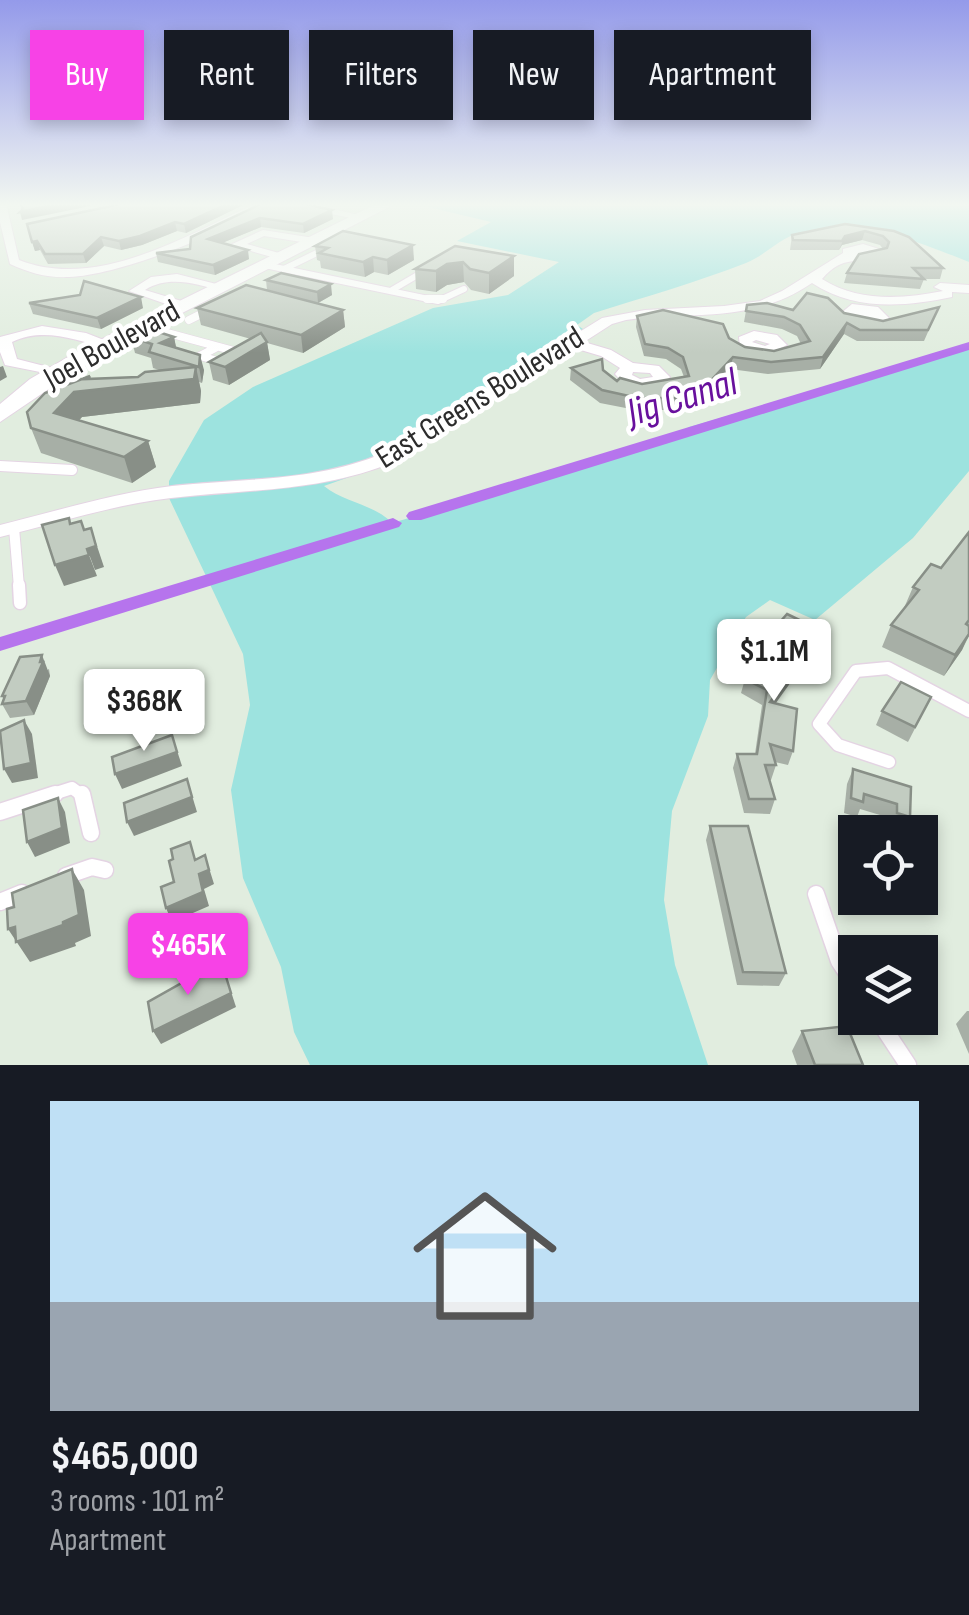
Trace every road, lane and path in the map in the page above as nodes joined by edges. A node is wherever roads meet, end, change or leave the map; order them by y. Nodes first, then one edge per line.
1 (12, 253) edge
2 (147, 253) edge
3 (253, 253) edge
4 (301, 253) edge
5 (851, 254) dead end
6 (277, 264) junction
7 (421, 273) edge
8 (817, 274) junction
9 (969, 289) edge
10 (464, 290) dead end
11 (391, 291) junction
12 (224, 294) junction
13 (947, 294) junction
14 (784, 297) junction
15 (969, 297) edge
16 (856, 300) junction
17 (718, 310) junction
18 (186, 313) junction
19 (142, 326) junction
20 (749, 336) dead end
21 (570, 342) junction
22 (107, 344) junction
23 (216, 346) dead end
24 (630, 367) dead end
25 (46, 383) junction
26 (0, 415) edge
27 (0, 466) edge
28 (72, 470) dead end
29 (7, 535) edge
30 (20, 603) dead end
31 (969, 711) edge
32 (889, 762) dead end
33 (0, 812) edge
34 (91, 834) dead end
35 (105, 870) dead end
36 (55, 881) edge
37 (37, 888) edge
38 (816, 894) dead end
39 (0, 902) edge
40 (838, 958) edge
41 (888, 1035) edge
42 (908, 1065) edge

1 - 2 street
3 - 6 street
4 - 6 main road, Joel Boulevard
5 - 8 street, East Greens Boulevard
6 - 11 lane
6 - 12 main road, Joel Boulevard
7 - 11 lane
8 - 14 street, East Greens Boulevard
8 - 16 street
9 - 13 street
10 - 11 lane
12 - 18 main road, Joel Boulevard
12 - 18 street
13 - 15 street
13 - 16 street, East Greens Boulevard
14 - 16 street, East Greens Boulevard
14 - 17 street, East Greens Boulevard
17 - 20 street
17 - 21 street, East Greens Boulevard
18 - 19 main road, Joel Boulevard
19 - 22 main road, Joel Boulevard
19 - 23 lane
21 - 24 street
21 - 29 street, East Greens Boulevard
22 - 25 main road, Joel Boulevard
22 - 25 street
25 - 26 main road, Joel Boulevard
27 - 28 lane
29 - 30 lane
31 - 32 lane
33 - 34 lane
35 - 36 lane
37 - 39 lane
38 - 40 lane
41 - 42 lane

